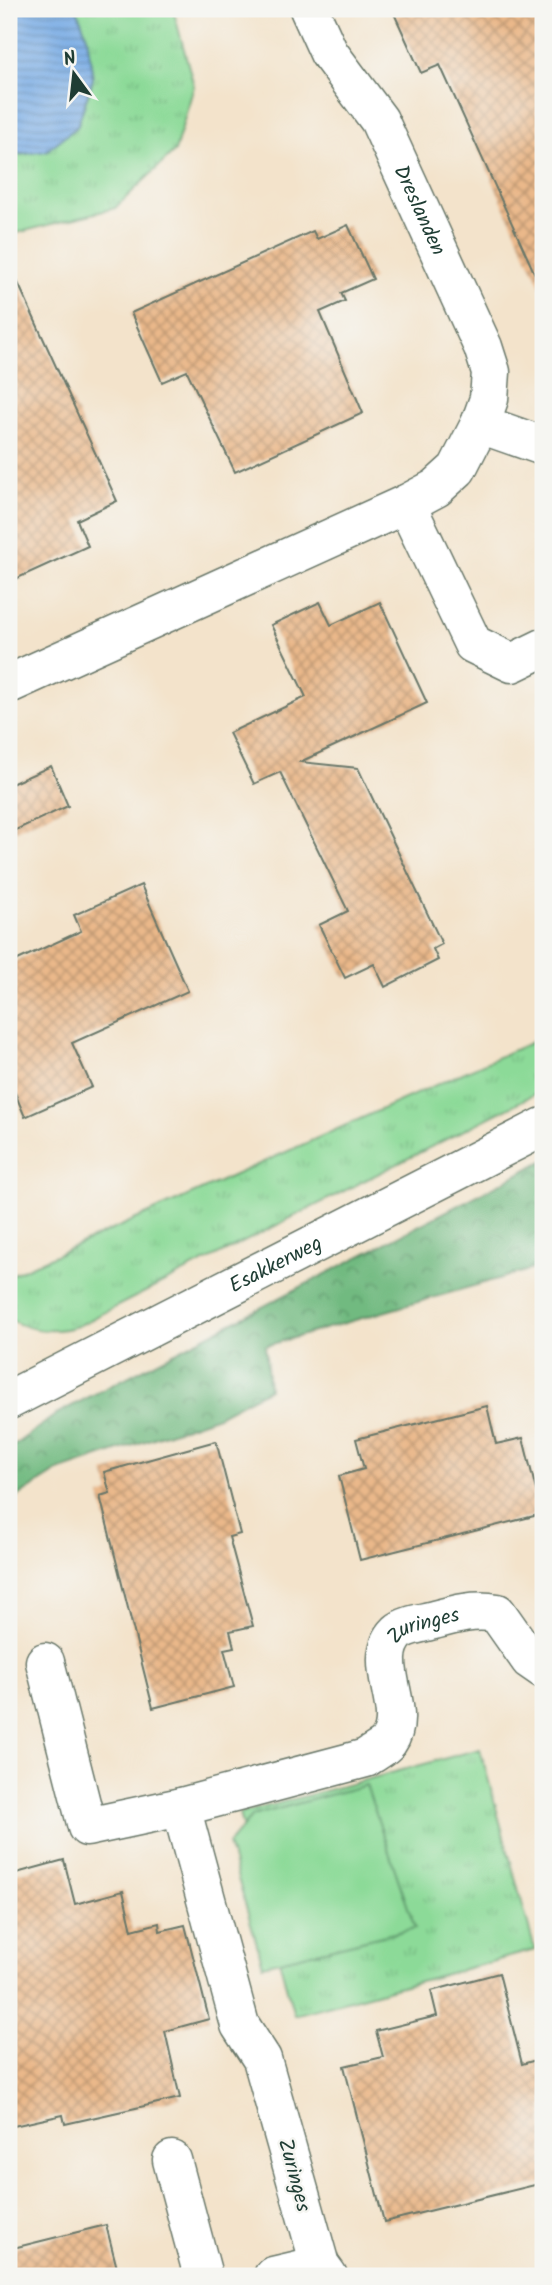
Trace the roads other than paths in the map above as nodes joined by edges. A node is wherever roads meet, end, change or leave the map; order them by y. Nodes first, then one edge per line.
1 (309, 9) edge
2 (480, 424) junction
3 (543, 446) edge
4 (405, 504) junction
5 (543, 648) edge
6 (9, 684) edge
7 (543, 1127) edge
8 (9, 1400) edge
9 (45, 1661) dead end
10 (543, 1669) edge
11 (181, 1807) junction
12 (173, 2160) dead end
13 (324, 2270) edge
14 (203, 2276) edge
15 (274, 2276) edge

1 - 2 street, Dreslanden
2 - 3 street
2 - 4 street, Dreslanden
4 - 5 street
4 - 6 street, Dreslanden
7 - 8 street, Esakkerweg
9 - 11 street, Zuringes
10 - 11 street, Zuringes
11 - 13 street, Zuringes
12 - 14 street
13 - 15 street, Zuringes

